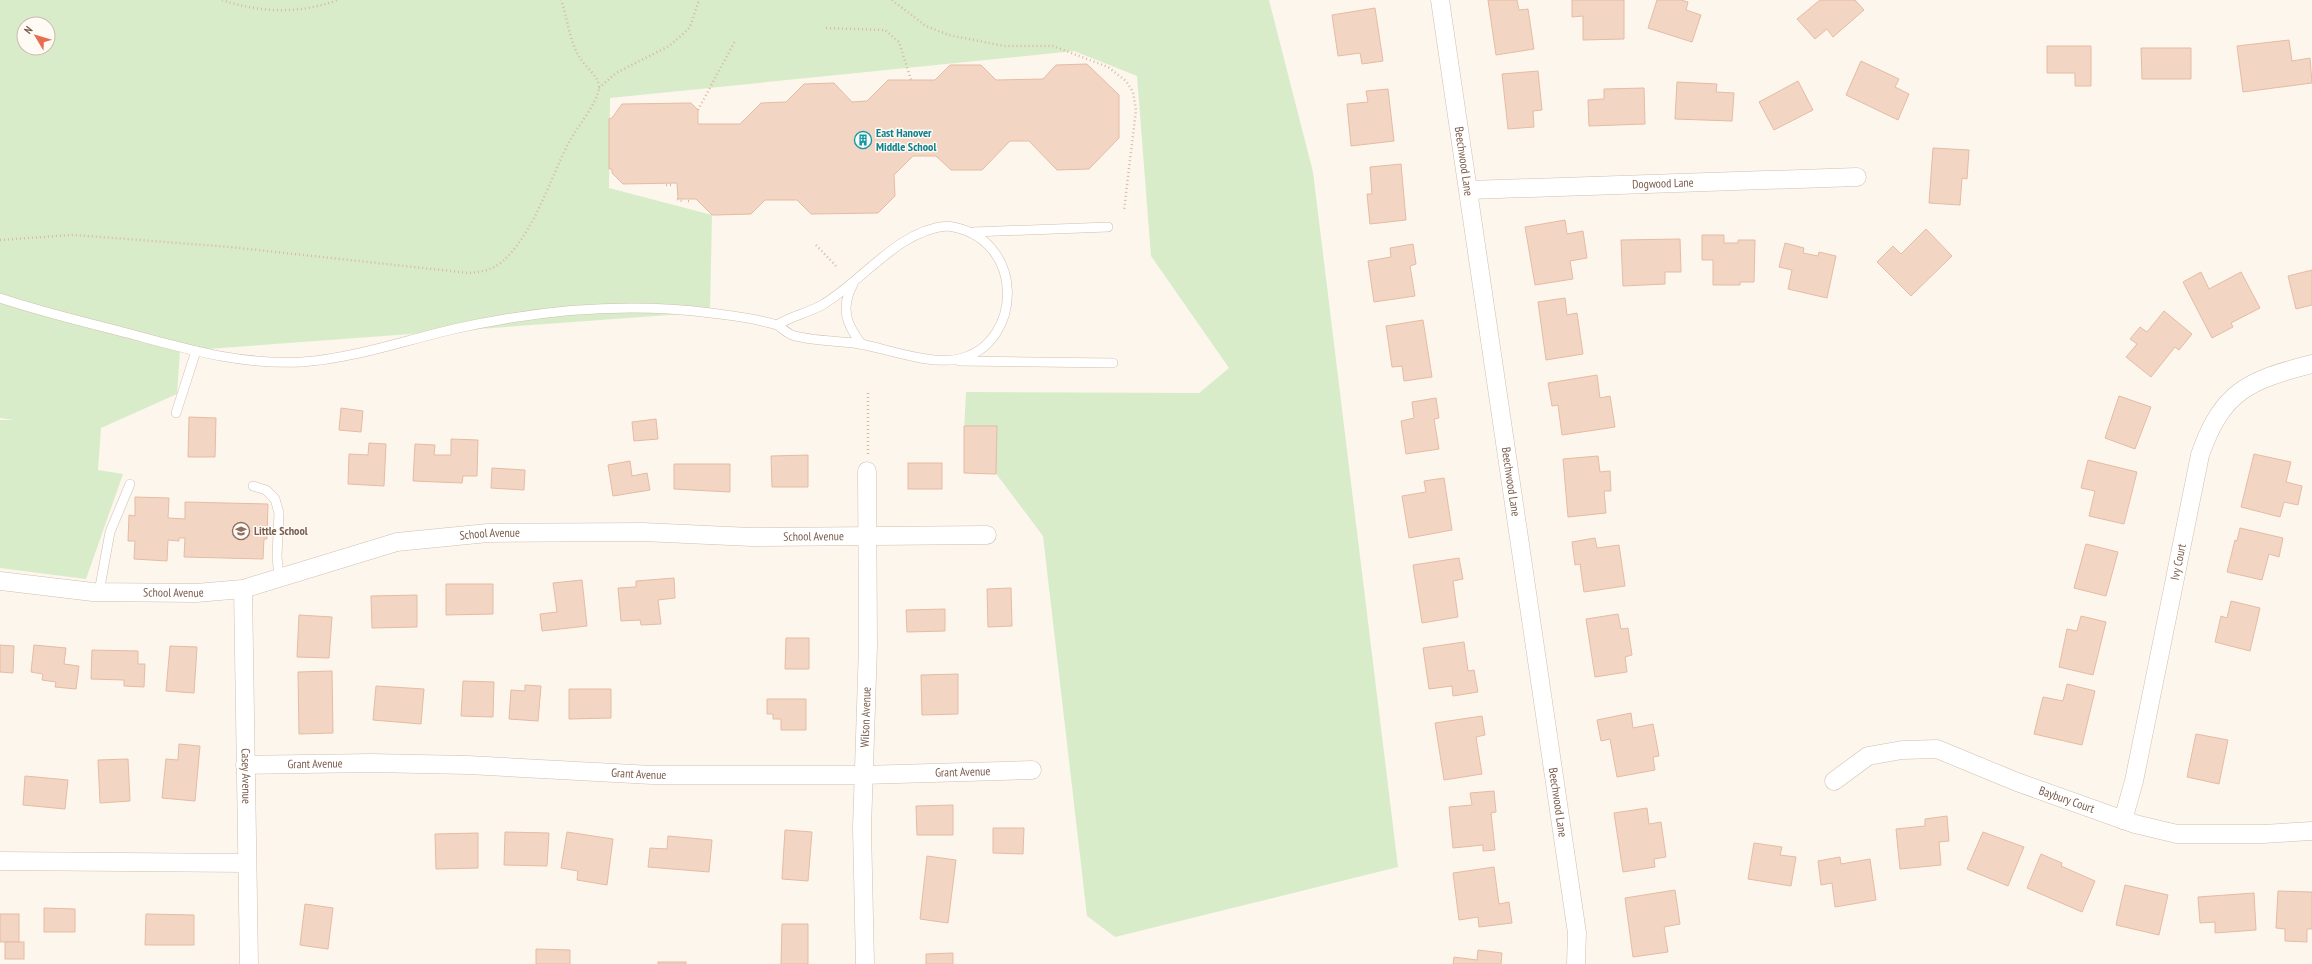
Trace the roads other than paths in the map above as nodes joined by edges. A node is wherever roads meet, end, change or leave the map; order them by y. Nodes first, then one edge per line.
1 (1440, 0) edge
2 (1857, 177) dead end
3 (1469, 190) junction
4 (1108, 227) dead end
5 (973, 232) junction
6 (854, 283) junction
7 (0, 298) edge
8 (777, 325) junction
9 (862, 344) junction
10 (196, 351) junction
11 (948, 361) junction
12 (1113, 363) dead end
13 (2312, 364) edge
14 (176, 413) dead end
15 (867, 471) road end
16 (130, 484) dead end
17 (253, 486) dead end
18 (987, 535) dead end
19 (867, 536) junction
20 (279, 578) junction
21 (0, 581) edge
22 (243, 589) junction
23 (99, 592) junction
24 (245, 765) junction
25 (1032, 770) dead end
26 (864, 775) junction
27 (1834, 781) dead end
28 (2123, 820) junction
29 (2312, 831) edge
30 (0, 861) edge
31 (246, 863) junction
32 (249, 964) edge
33 (865, 964) edge
34 (1576, 964) edge

1 - 3 street, Beechwood Lane
2 - 3 street, Dogwood Lane
3 - 34 street, Beechwood Lane
4 - 5 lane
5 - 6 lane
5 - 11 lane
6 - 8 lane
6 - 9 lane
7 - 10 lane
8 - 9 lane
8 - 10 lane
9 - 11 lane
10 - 14 lane
11 - 12 lane
13 - 28 street, Ivy Court
15 - 19 street, Wilson Avenue
16 - 23 lane
17 - 20 lane
18 - 19 street, School Avenue
19 - 20 street, School Avenue
19 - 26 street, Wilson Avenue
20 - 22 street, School Avenue
21 - 23 street, School Avenue
22 - 23 street, School Avenue
22 - 24 street, Casey Avenue
24 - 26 street, Grant Avenue
24 - 31 street, Casey Avenue
25 - 26 street, Grant Avenue
26 - 33 street, Wilson Avenue
27 - 28 street, Baybury Court
28 - 29 street, Baybury Court
30 - 31 street
31 - 32 street, Casey Avenue

